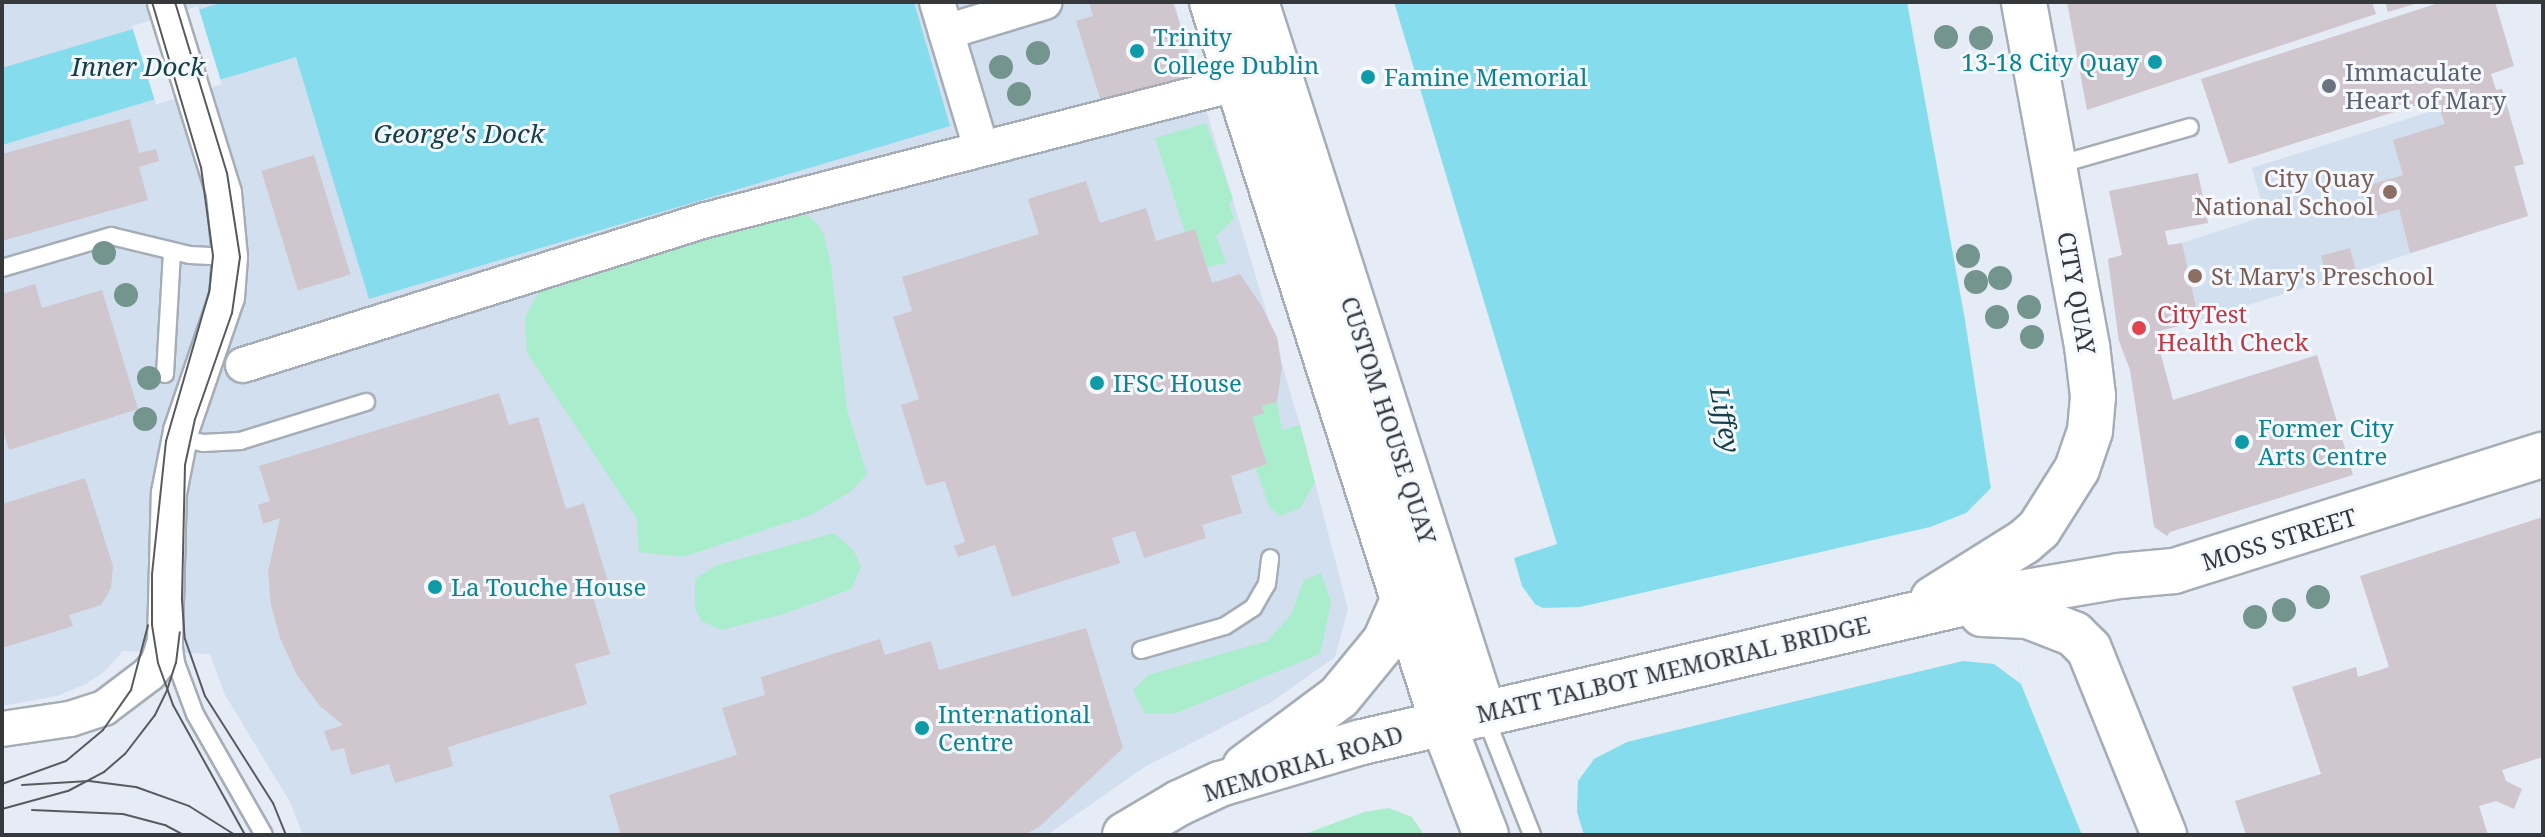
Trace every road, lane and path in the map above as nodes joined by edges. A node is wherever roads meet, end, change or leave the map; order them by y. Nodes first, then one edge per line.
1 (165, 2) edge
2 (1045, 2) edge
3 (1212, 2) edge
4 (1256, 2) edge
5 (2024, 2) edge
6 (941, 17) edge
7 (1239, 83) junction
8 (2190, 127) dead end
9 (981, 148) junction
10 (2054, 165) junction
11 (172, 251) junction
12 (230, 257) junction
13 (2, 268) edge
14 (243, 365) dead end
15 (165, 374) dead end
16 (366, 402) dead end
17 (180, 438) junction
18 (2543, 455) edge
19 (1270, 558) dead end
20 (2007, 588) junction
21 (1403, 600) junction
22 (167, 616) junction
23 (1141, 650) dead end
24 (1483, 711) junction
25 (1442, 721) junction
26 (2, 729) edge
27 (1220, 784) junction
28 (264, 835) edge
29 (1125, 835) edge
30 (1486, 835) edge
31 (1532, 835) edge
32 (2164, 835) edge

1 - 12 street
2 - 6 street
3 - 7 main road, CUSTOM HOUSE QUAY
4 - 24 main road, CUSTOM HOUSE QUAY
5 - 10 main road, CITY QUAY
6 - 9 street
7 - 9 street
7 - 21 main road, CUSTOM HOUSE QUAY
8 - 10 lane
9 - 14 street
10 - 20 main road, CITY QUAY
11 - 12 lane
11 - 13 lane
11 - 15 lane
12 - 17 street
16 - 17 lane
17 - 22 street
18 - 20 main road, MOSS STREET
19 - 23 lane
20 - 24 main road, MATT TALBOT MEMORIAL BRIDGE
20 - 32 main road
21 - 25 main road, CUSTOM HOUSE QUAY
21 - 27 main road
22 - 26 street
22 - 28 lane
24 - 25 main road, MATT TALBOT MEMORIAL BRIDGE
24 - 31 lane, CUSTOM HOUSE QUAY
25 - 27 main road, MEMORIAL ROAD
25 - 30 main road, CUSTOM HOUSE QUAY
27 - 29 main road, MEMORIAL ROAD

